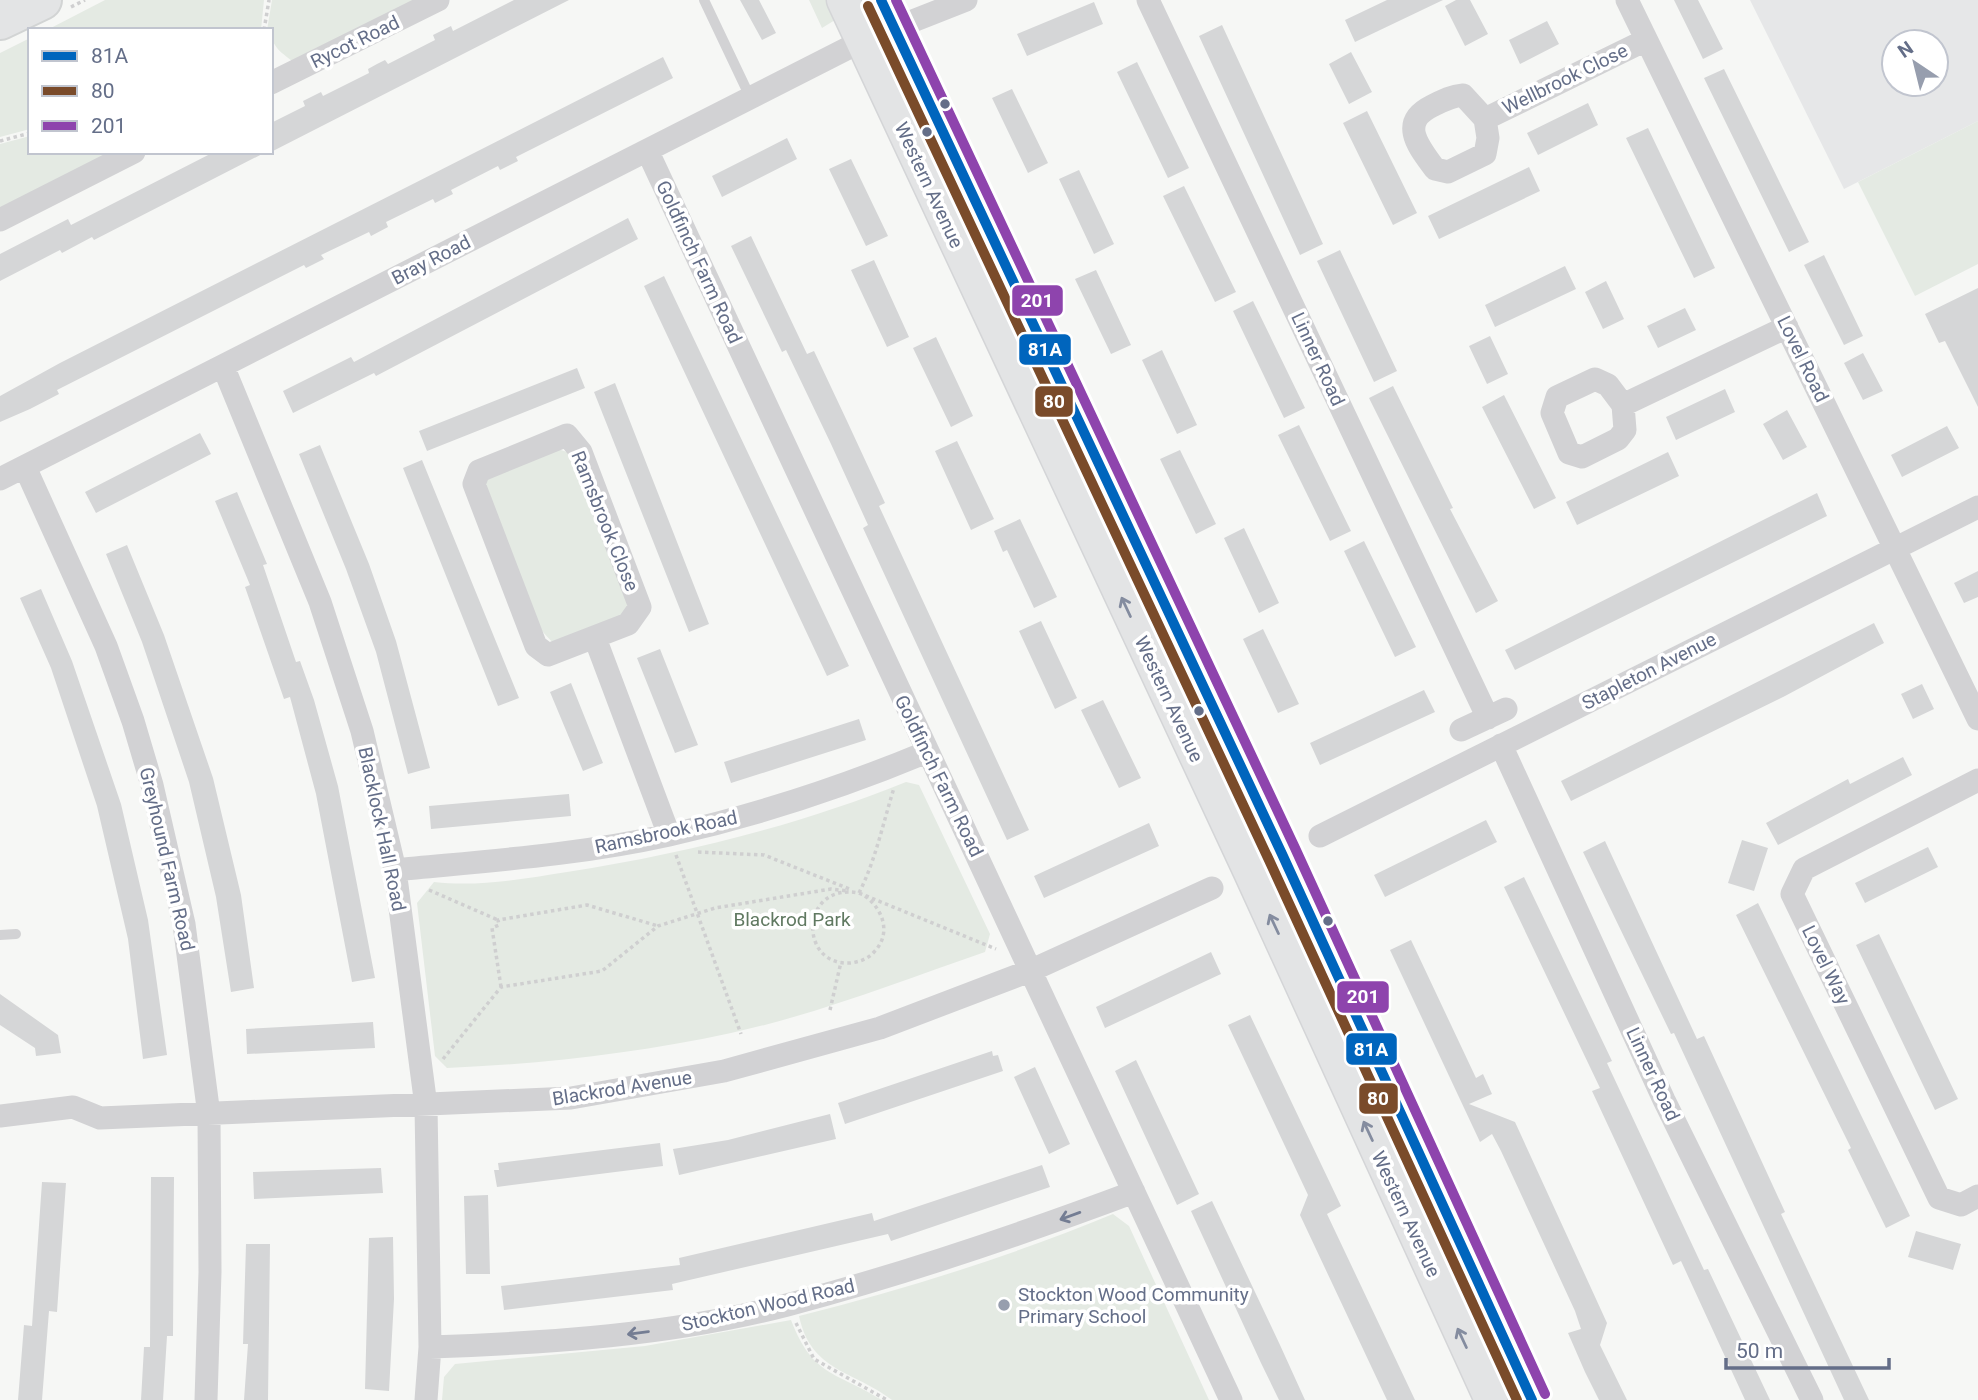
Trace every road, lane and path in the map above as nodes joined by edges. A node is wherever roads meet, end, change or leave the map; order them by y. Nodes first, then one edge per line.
1 (42, 0) edge
2 (269, 0) edge
3 (438, 0) edge
4 (704, 0) edge
5 (843, 0) edge
6 (881, 0) edge
7 (966, 0) edge
8 (1148, 0) edge
9 (1627, 0) edge
10 (0, 20) edge
11 (264, 28) edge
12 (894, 30) junction
13 (1646, 40) junction
14 (862, 41) junction
15 (273, 80) edge
16 (751, 99) junction
17 (1485, 119) dead end
18 (28, 134) edge
19 (0, 141) edge
20 (648, 152) junction
21 (130, 154) edge
22 (0, 220) edge
23 (1787, 327) junction
24 (223, 366) junction
25 (1623, 405) dead end
26 (25, 467) junction
27 (0, 479) edge
28 (1978, 507) edge
29 (1896, 547) junction
30 (595, 638) junction
31 (1978, 719) edge
32 (1461, 730) dead end
33 (1501, 745) junction
34 (927, 752) junction
35 (1978, 780) edge
36 (895, 782) dead end
37 (1320, 836) dead end
38 (673, 846) junction
39 (395, 870) junction
40 (1212, 888) dead end
41 (427, 889) dead end
42 (848, 891) junction
43 (859, 893) junction
44 (865, 896) junction
45 (698, 914) junction
46 (498, 920) junction
47 (658, 926) junction
48 (16, 934) dead end
49 (0, 935) edge
50 (996, 949) dead end
51 (841, 962) junction
52 (1032, 970) junction
53 (501, 987) junction
54 (830, 1010) dead end
55 (741, 1034) dead end
56 (435, 1069) dead end
57 (426, 1107) junction
58 (209, 1115) junction
59 (0, 1116) edge
60 (1134, 1192) junction
61 (1978, 1196) edge
62 (791, 1304) junction
63 (430, 1347) junction
64 (206, 1400) edge
65 (426, 1400) edge
66 (887, 1400) edge
67 (1231, 1400) edge
68 (1491, 1400) edge
69 (1532, 1400) edge
70 (1812, 1400) edge

1 - 10 highway
2 - 11 path
3 - 15 street, Rycot Road
4 - 16 lane
5 - 14 street, Western Avenue
6 - 12 street, Western Avenue
7 - 12 street, Bray Road
8 - 32 street, Linner Road
9 - 13 street, Lovel Road
12 - 14 street, Bray Road
12 - 69 street, Western Avenue
13 - 17 street, Wellbrook Close
13 - 23 street, Lovel Road
14 - 16 street, Bray Road
68 -> 14 street, Western Avenue
16 - 20 street, Bray Road
18 - 19 path
20 - 24 street, Bray Road
20 - 34 street, Goldfinch Farm Road
21 - 22 street
23 - 25 street
23 - 29 street, Lovel Road
24 - 26 street, Bray Road
24 - 39 street, Blacklock Hall Road
26 - 27 street, Bray Road
26 - 58 street, Greyhound Farm Road
28 - 29 street, Stapleton Avenue
29 - 31 street, Lovel Road
29 - 33 street, Stapleton Avenue
30 - 30 street, Ramsbrook Close
30 - 38 street
33 - 37 street, Stapleton Avenue
33 - 70 street, Linner Road
34 - 38 street, Ramsbrook Road
34 - 52 street, Goldfinch Farm Road
35 - 61 street, Lovel Way
36 - 43 path
38 - 39 street, Ramsbrook Road
38 - 43 path
38 - 45 path
39 - 57 street, Blacklock Hall Road
40 - 52 street, Blackrod Avenue
41 - 46 path
42 - 43 path
42 - 45 path
42 - 51 path
43 - 44 path
44 - 50 path
44 - 51 path
45 - 47 path
45 - 55 path
46 - 47 path
46 - 53 path
47 - 53 path
48 - 49 lane
51 - 54 path
52 - 57 street, Blackrod Avenue
52 - 60 street, Goldfinch Farm Road
53 - 56 path
57 - 58 street, Blackrod Avenue
57 - 63 street, Blacklock Hall Road
58 - 59 street, Blackrod Avenue
58 - 64 street, Greyhound Farm Road
60 -> 62 street, Stockton Wood Road
60 - 67 street, Goldfinch Farm Road
62 -> 63 street, Stockton Wood Road
62 - 66 path
63 - 65 street, Blacklock Hall Road

